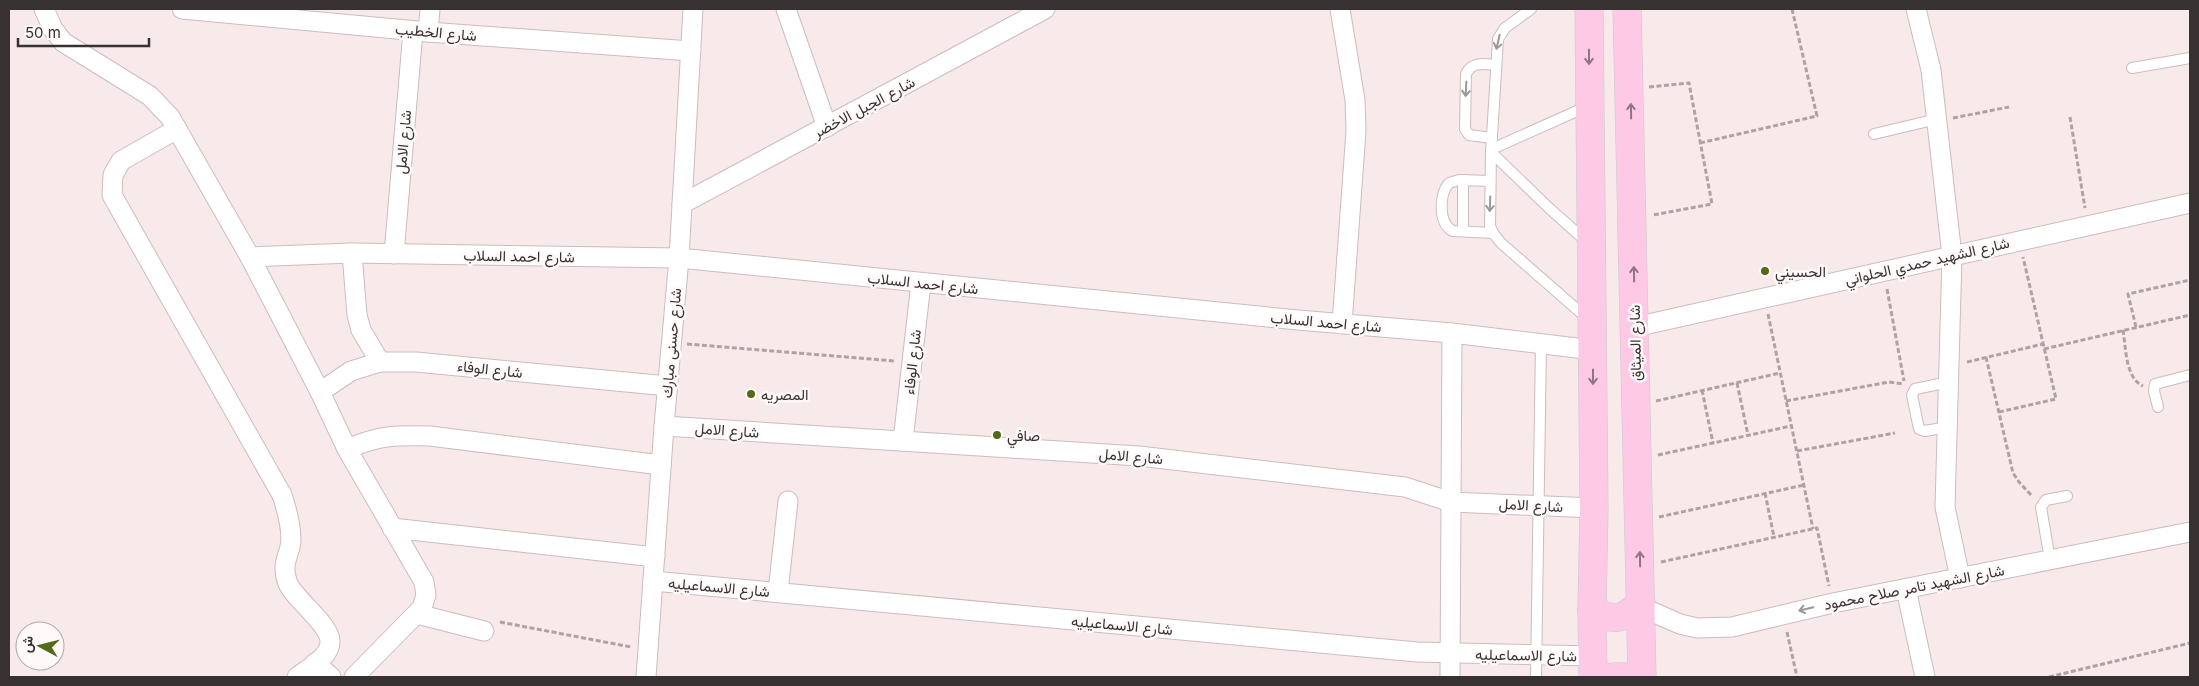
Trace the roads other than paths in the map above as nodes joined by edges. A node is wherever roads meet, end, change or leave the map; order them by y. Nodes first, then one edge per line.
1 (44, 9) edge
2 (182, 9) edge
3 (430, 9) edge
4 (693, 9) edge
5 (786, 9) edge
6 (1045, 9) edge
7 (1340, 9) edge
8 (1531, 9) edge
9 (1589, 9) edge
10 (1627, 9) edge
11 (1920, 10) edge
12 (420, 31) junction
13 (691, 51) junction
14 (2190, 58) edge
15 (1496, 65) junction
16 (2132, 68) dead end
17 (1589, 106) junction
18 (1937, 120) junction
19 (827, 127) junction
20 (177, 130) junction
21 (1874, 134) dead end
22 (1492, 138) junction
23 (1492, 150) junction
24 (1463, 180) junction
25 (1490, 181) junction
26 (2190, 203) edge
27 (682, 204) junction
28 (1463, 231) junction
29 (1492, 233) junction
30 (1591, 245) junction
31 (352, 253) junction
32 (394, 254) junction
33 (1952, 256) junction
34 (250, 257) junction
35 (679, 258) junction
36 (921, 283) junction
37 (1593, 323) junction
38 (1342, 324) junction
39 (1635, 327) junction
40 (1452, 333) junction
41 (1541, 343) junction
42 (1593, 350) junction
43 (380, 362) junction
44 (1949, 374) junction
45 (2190, 375) edge
46 (668, 386) junction
47 (320, 392) junction
48 (2158, 406) dead end
49 (664, 426) junction
50 (1948, 427) junction
51 (903, 441) junction
52 (347, 449) junction
53 (661, 465) junction
54 (2067, 496) dead end
55 (788, 501) dead end
56 (1451, 502) junction
57 (1538, 506) junction
58 (1594, 508) junction
59 (392, 528) junction
60 (2190, 532) edge
61 (655, 557) junction
62 (2050, 560) junction
63 (1960, 578) junction
64 (653, 581) junction
65 (1906, 589) junction
66 (778, 592) junction
67 (1641, 605) junction
68 (1592, 610) junction
69 (417, 614) junction
70 (484, 631) road end
71 (1450, 654) junction
72 (1536, 655) junction
73 (315, 663) junction
74 (1593, 666) edge
75 (298, 677) edge
76 (331, 677) edge
77 (354, 677) edge
78 (646, 677) edge
79 (1450, 677) edge
80 (1536, 677) edge
81 (1613, 677) edge
82 (1628, 677) edge
83 (1642, 677) edge
84 (1925, 677) edge

1 - 20 street
2 - 12 street, شارع الخطيب
3 - 12 street, شارع الامل
4 - 13 street, شارع حسنى مبارك
5 - 19 street
6 - 19 street, شارع الجبل الاخضر
7 - 38 street
8 -> 15 lane
9 -> 17 main road
39 -> 10 main road, شارع الميثاق
11 - 18 street
12 - 13 street, شارع الخطيب
12 - 32 street, شارع الامل
13 - 27 street, شارع حسنى مبارك
14 - 16 lane
15 - 22 lane
15 -> 22 lane
17 - 23 lane
17 - 30 main road
18 - 21 lane
18 - 33 street
19 - 27 street, شارع الجبل الاخضر
20 - 34 street
20 - 73 street
22 - 23 lane
23 - 25 lane
23 - 30 lane
24 - 25 lane
24 - 28 lane
24 - 28 lane
25 -> 29 lane
26 - 33 street, شارع الشهيد حمدي الحلواني
27 - 35 street, شارع حسنى مبارك
28 - 29 lane
29 - 37 lane
30 - 37 main road
31 - 32 street, شارع احمد السلاب
31 - 34 street, شارع احمد السلاب
31 - 43 street
32 - 35 street, شارع احمد السلاب
33 - 39 street, شارع الشهيد حمدي الحلواني
33 - 44 street
34 - 47 street
35 - 36 street, شارع احمد السلاب
35 - 46 street, شارع حسنى مبارك
36 - 38 street, شارع احمد السلاب
36 - 51 street, شارع الوفاء
37 - 42 main road
38 - 40 street, شارع احمد السلاب
67 -> 39 main road, شارع الميثاق
40 - 41 street, شارع احمد السلاب
40 - 56 street
41 - 42 street, شارع احمد السلاب
41 - 57 lane
42 -> 58 main road
43 - 46 street, شارع الوفاء
43 - 47 street, شارع الوفاء
44 - 50 street
44 - 50 lane
45 - 48 lane
46 - 49 street, شارع حسنى مبارك
47 - 52 street
49 - 51 street, شارع الامل
49 - 53 street, شارع حسنى مبارك
50 - 63 street
51 - 56 street, شارع الامل
52 - 53 street
52 - 59 street
53 - 61 street, شارع حسنى مبارك
54 - 62 lane
55 - 66 street
56 - 57 street, شارع الامل
56 - 71 street
57 - 58 street, شارع الامل
57 - 72 lane
58 - 68 main road
59 - 61 street
59 - 69 street
60 - 62 street, شارع الشهيد تامر صلاح محمود
61 - 64 street, شارع حسنى مبارك
62 - 63 street, شارع الشهيد تامر صلاح محمود
63 - 65 street, شارع الشهيد تامر صلاح محمود
64 - 66 street, شارع الاسماعيليه
64 - 78 street, شارع حسنى مبارك
65 -> 67 street, شارع الشهيد تامر صلاح محمود
65 - 84 street
66 - 71 street, شارع الاسماعيليه
67 - 68 main road
67 - 83 main road, شارع الميثاق
68 - 74 main road
69 - 70 street
69 - 77 street
71 - 72 street, شارع الاسماعيليه
71 - 79 street
72 - 74 street, شارع الاسماعيليه
72 - 80 lane
73 - 75 street
73 - 76 street
81 - 82 main road

